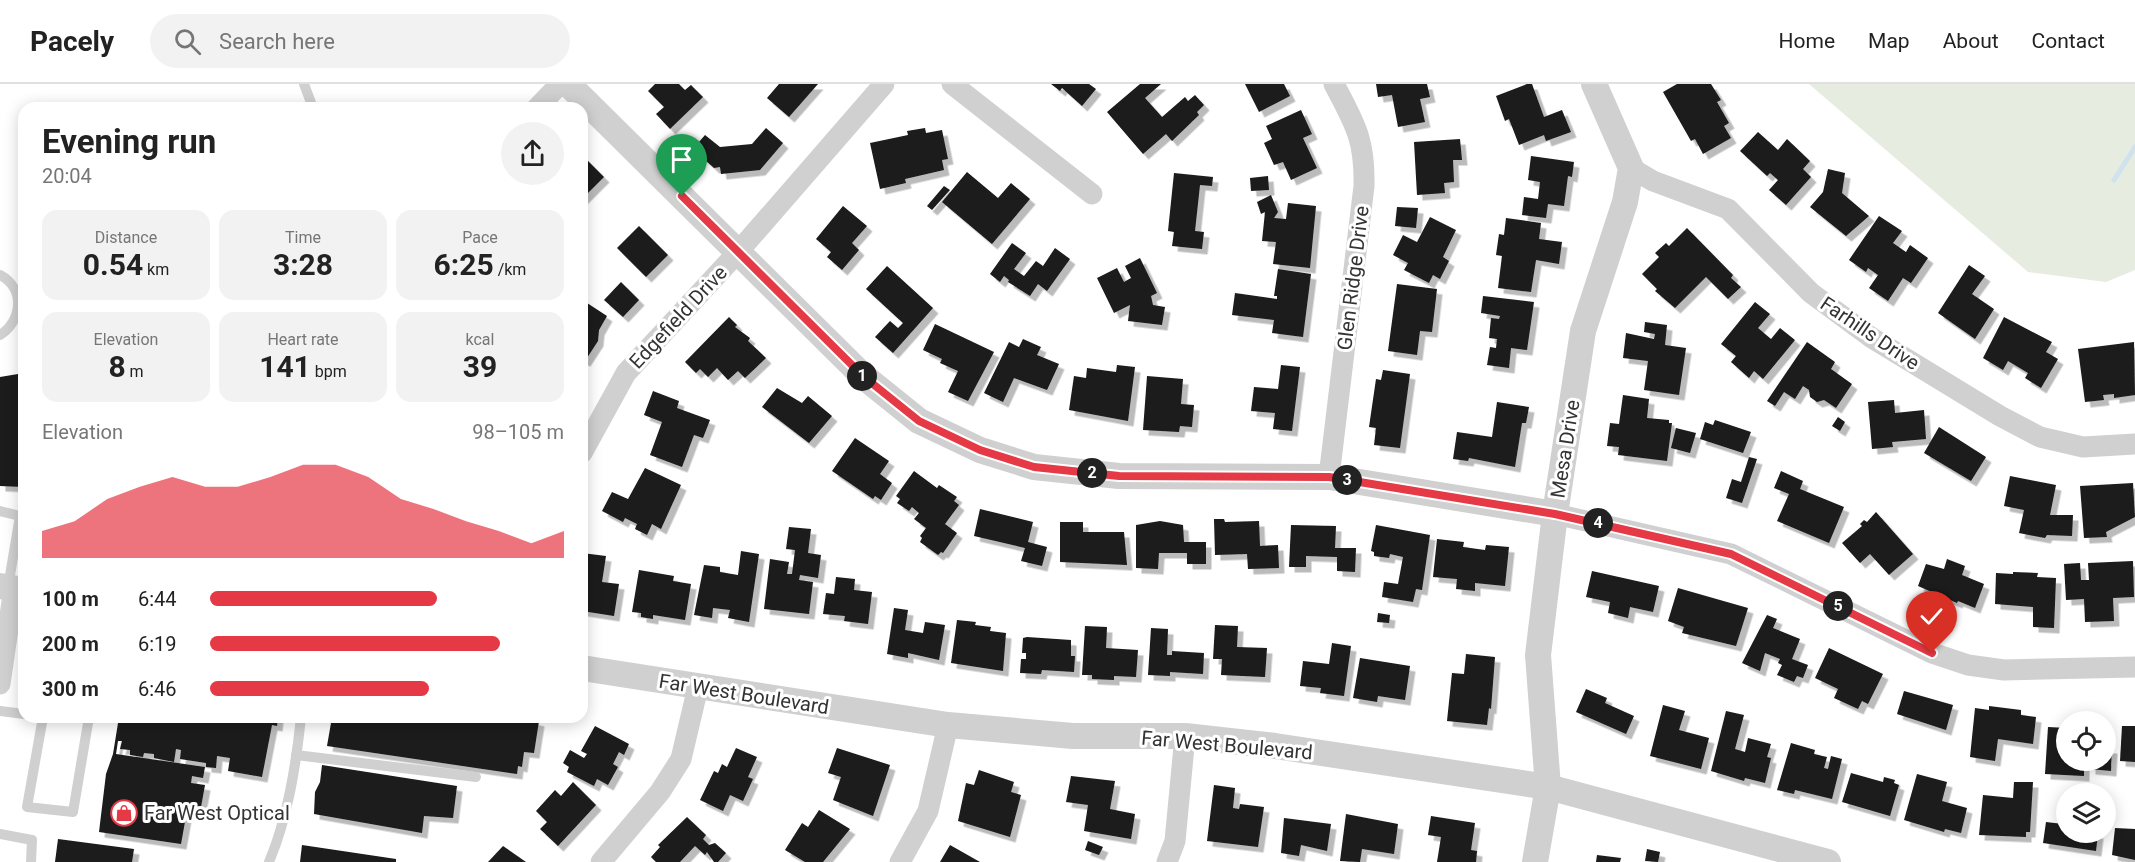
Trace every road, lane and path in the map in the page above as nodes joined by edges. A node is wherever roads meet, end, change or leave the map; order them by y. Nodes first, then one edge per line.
1 (304, 84) edge
2 (560, 84) edge
3 (568, 84) edge
4 (884, 84) edge
5 (952, 84) edge
6 (1334, 84) edge
7 (1594, 84) edge
8 (311, 102) edge
9 (543, 102) edge
10 (586, 102) edge
11 (588, 104) edge
12 (1630, 168) junction
13 (1092, 194) dead end
14 (738, 252) junction
15 (0, 275) edge
16 (18, 297) edge
17 (18, 312) edge
18 (0, 335) edge
19 (588, 442) edge
20 (2135, 444) edge
21 (1329, 477) junction
22 (0, 511) edge
23 (1555, 514) junction
24 (18, 515) edge
25 (18, 545) edge
26 (12, 588) edge
27 (2135, 667) edge
28 (588, 669) edge
29 (0, 678) edge
30 (0, 684) edge
31 (698, 687) junction
32 (0, 711) edge
33 (18, 713) edge
34 (42, 723) edge
35 (87, 723) edge
36 (300, 723) edge
37 (948, 725) junction
38 (1185, 736) junction
39 (296, 755) junction
40 (476, 777) dead end
41 (1548, 787) junction
42 (0, 834) edge
43 (31, 862) edge
44 (269, 862) edge
45 (601, 862) edge
46 (900, 862) edge
47 (1167, 862) edge
48 (1535, 862) edge
49 (1828, 862) edge

1 - 8 lane
2 - 9 street
3 - 10 street
4 - 14 street, Edgefield Drive
5 - 13 street
6 - 21 street, Glen Ridge Drive
7 - 12 street
11 - 14 street
12 - 20 street, Farhills Drive
12 - 23 street, Mesa Drive
14 - 19 street, Edgefield Drive
14 - 21 street
15 - 16 lane
17 - 18 lane
21 - 23 street
22 - 24 lane
23 - 27 street
23 - 41 street, Mesa Drive
25 - 26 lane
26 - 29 street
28 - 31 street, Far West Boulevard
29 - 30 street
31 - 37 street, Far West Boulevard
31 - 45 street
32 - 33 lane
34 - 35 lane
36 - 39 lane
37 - 38 street, Far West Boulevard
37 - 46 street
38 - 41 street, Far West Boulevard
38 - 47 street
39 - 40 lane
39 - 44 lane
41 - 48 street, Mesa Drive
41 - 49 street, Far West Boulevard
42 - 43 lane

